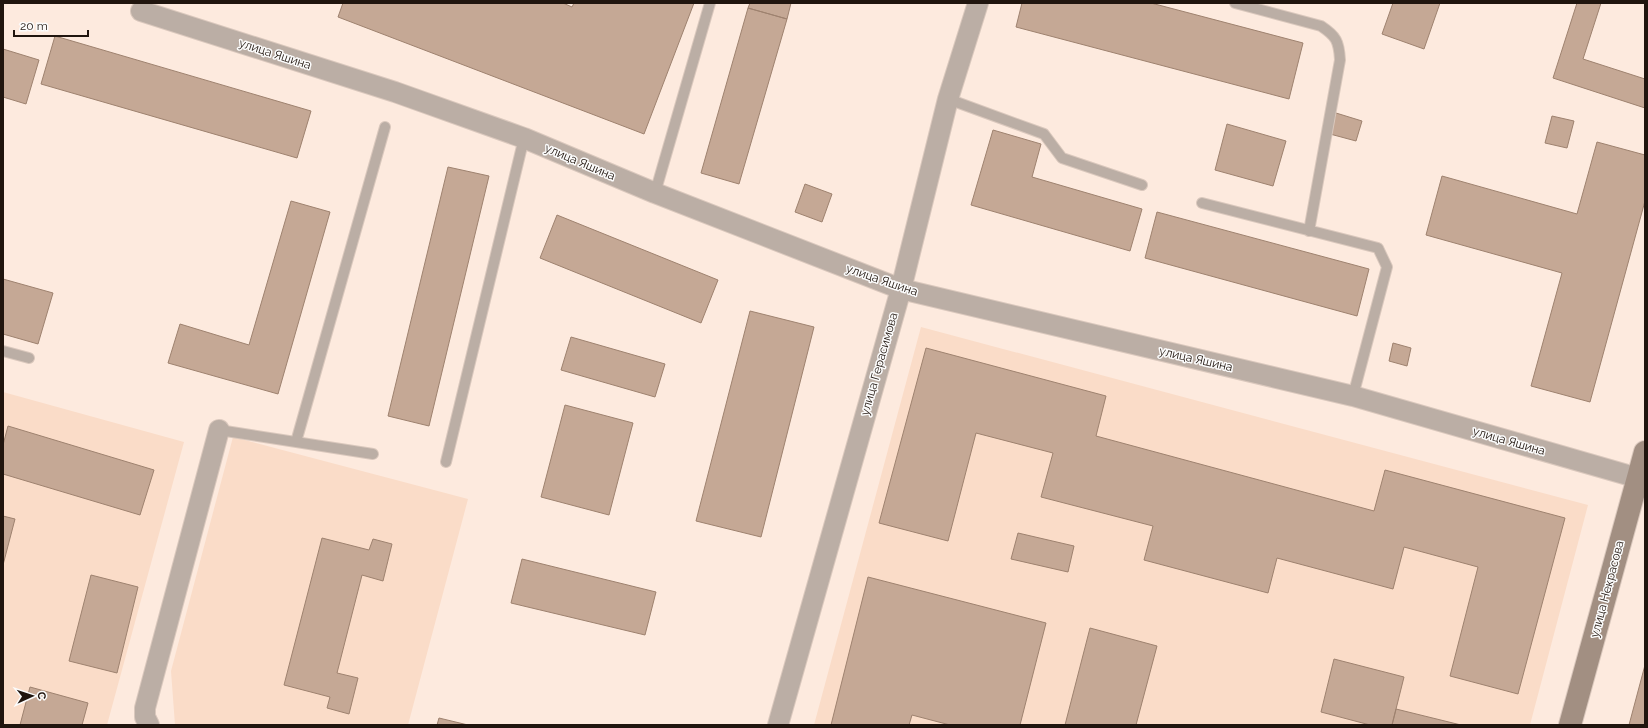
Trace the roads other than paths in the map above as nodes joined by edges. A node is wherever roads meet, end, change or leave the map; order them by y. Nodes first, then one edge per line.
1 (710, 3) edge
2 (978, 3) edge
3 (1236, 3) edge
4 (141, 11) dead end
5 (948, 99) junction
6 (385, 127) dead end
7 (524, 138) junction
8 (1142, 185) dead end
9 (655, 194) junction
10 (1202, 203) dead end
11 (1309, 231) junction
12 (901, 289) junction
13 (3, 351) edge
14 (29, 358) dead end
15 (1353, 396) junction
16 (220, 430) joint
17 (296, 442) junction
18 (1645, 452) edge
19 (373, 454) dead end
20 (446, 462) dead end
21 (1641, 479) edge
22 (149, 725) edge
23 (778, 725) edge
24 (1570, 725) edge

1 - 9 lane
2 - 5 street, улица Герасимова
3 - 11 lane
4 - 7 street, улица Яшина
5 - 8 lane
5 - 12 street, улица Герасимова
6 - 17 lane
7 - 9 street, улица Яшина
7 - 20 lane
9 - 12 street, улица Яшина
10 - 11 lane
11 - 15 lane
12 - 15 street, улица Яшина
12 - 23 street, улица Герасимова
13 - 14 lane
15 - 21 street, улица Яшина
16 - 17 lane
16 - 22 street
17 - 19 lane
18 - 21 street, улица Некрасова
21 - 24 street, улица Некрасова

